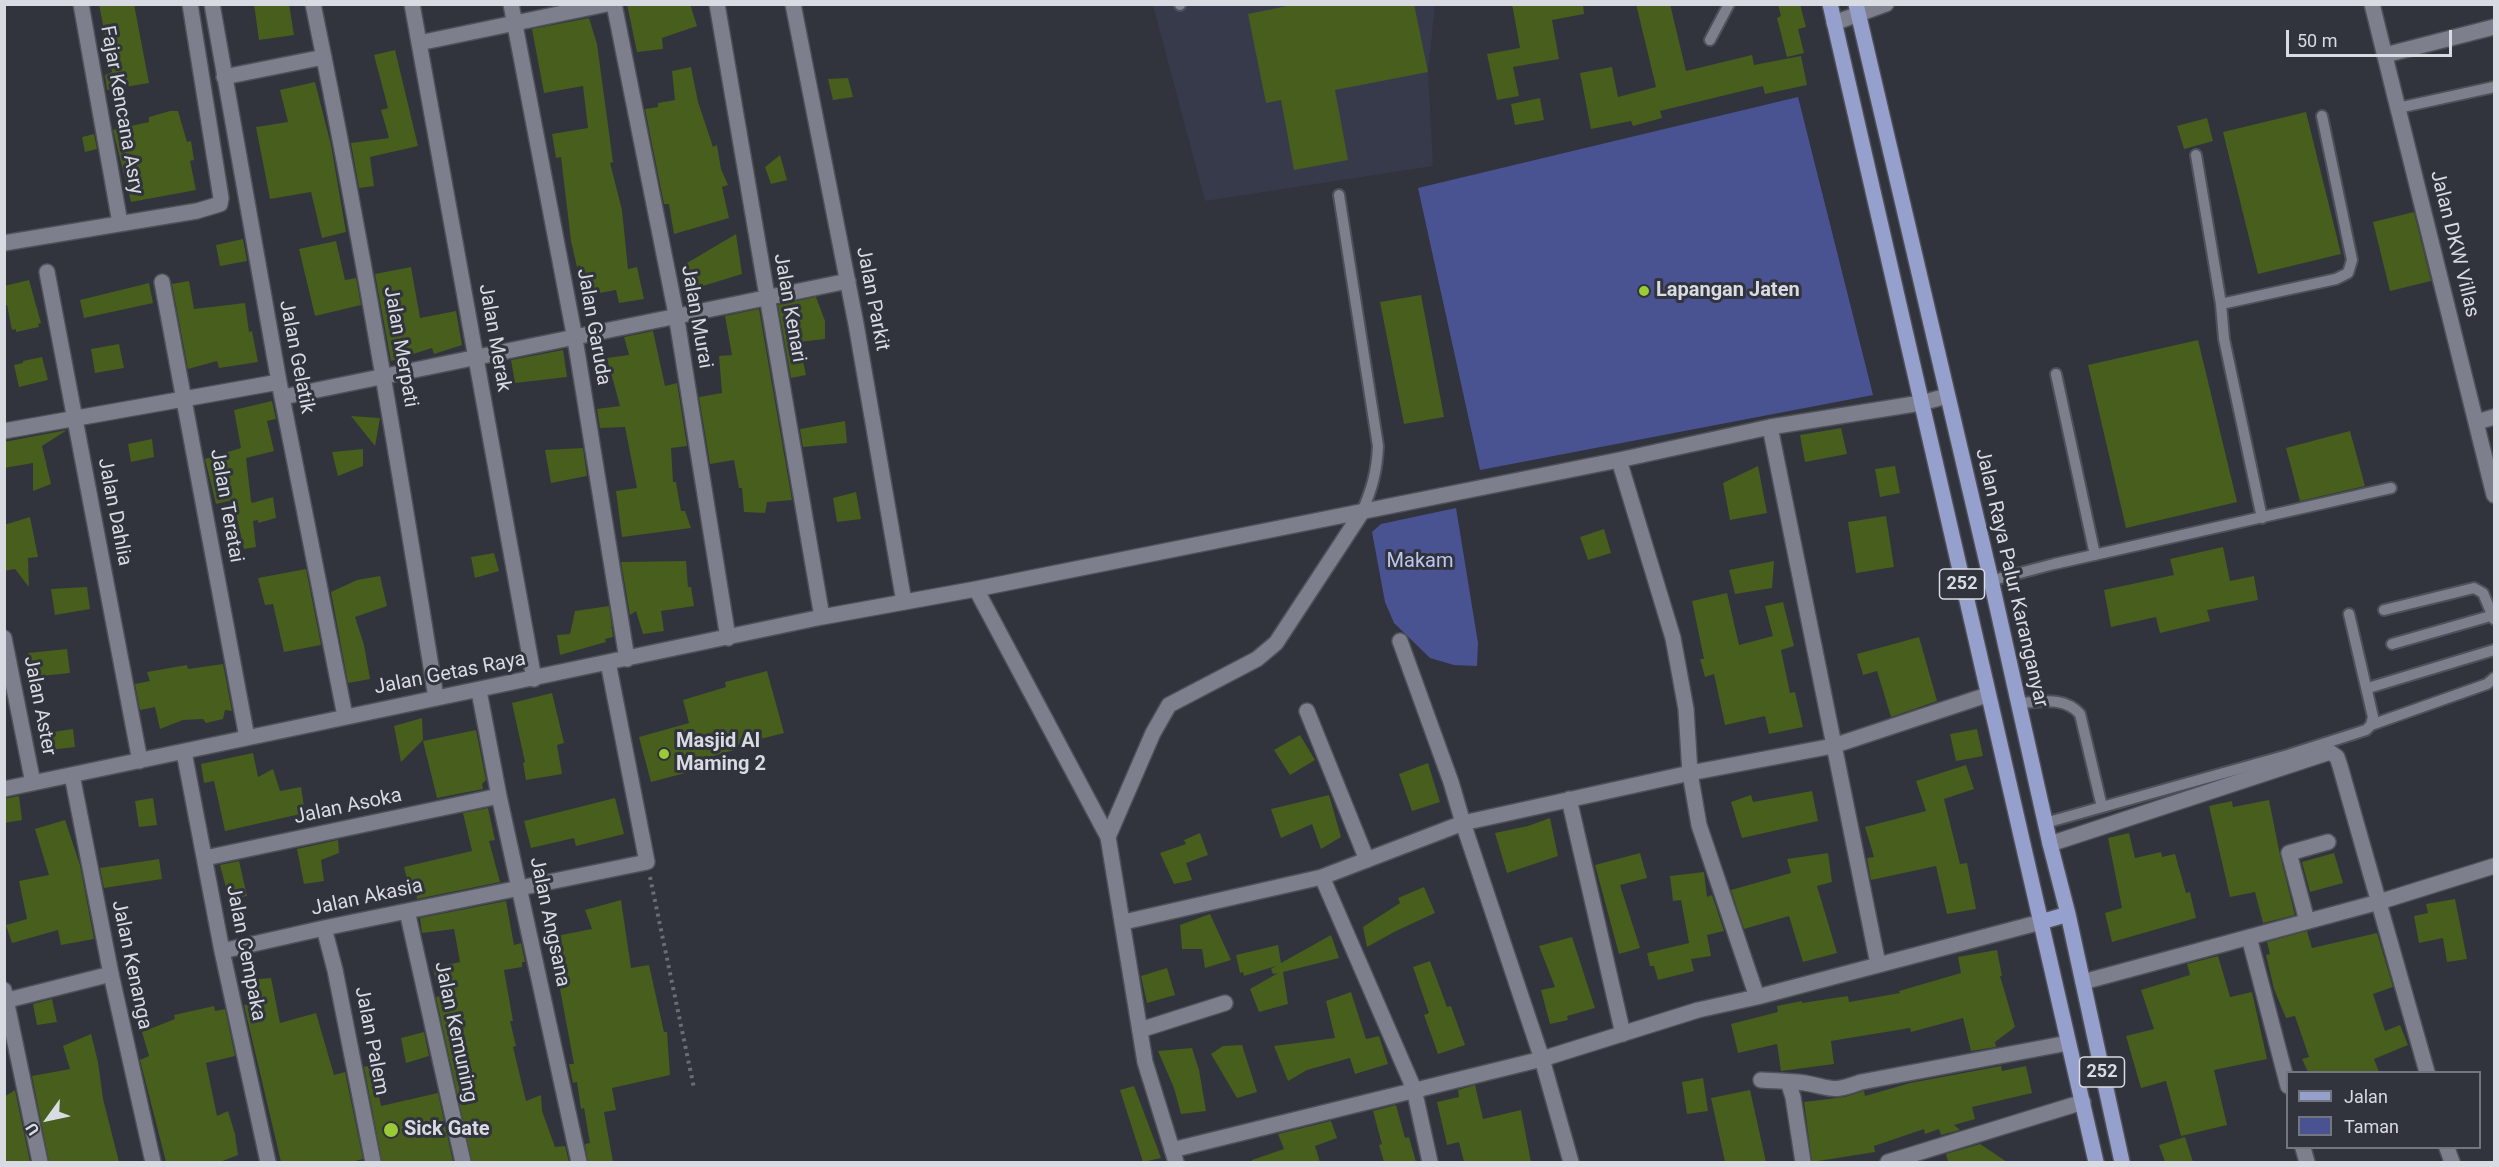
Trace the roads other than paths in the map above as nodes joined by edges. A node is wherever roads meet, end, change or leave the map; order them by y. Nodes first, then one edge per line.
1 (81, 4) edge
2 (190, 4) edge
3 (212, 4) edge
4 (313, 4) edge
5 (412, 4) edge
6 (511, 4) edge
7 (607, 4) edge
8 (614, 4) edge
9 (717, 4) edge
10 (793, 4) edge
11 (1729, 4) edge
12 (1830, 4) edge
13 (2372, 4) edge
14 (1868, 8) edge
15 (514, 22) junction
16 (1834, 23) junction
17 (2494, 27) edge
18 (1710, 40) dead end
19 (419, 43) junction
20 (2385, 55) junction
21 (324, 57) junction
22 (224, 77) junction
23 (2494, 87) edge
24 (2398, 108) junction
25 (2322, 116) dead end
26 (2196, 155) dead end
27 (1339, 195) dead end
28 (120, 223) junction
29 (5, 242) edge
30 (47, 272) dead end
31 (848, 281) junction
32 (162, 282) dead end
33 (765, 297) junction
34 (2221, 304) junction
35 (676, 314) junction
36 (574, 339) junction
37 (477, 359) junction
38 (2055, 374) dead end
39 (385, 377) junction
40 (281, 390) junction
41 (1947, 396) junction
42 (185, 398) junction
43 (1921, 404) junction
44 (75, 417) junction
45 (2494, 417) edge
46 (2477, 422) junction
47 (1770, 427) junction
48 (4, 431) edge
49 (1619, 460) junction
50 (2391, 488) dead end
51 (2494, 495) edge
52 (1362, 512) junction
53 (2262, 518) junction
54 (2095, 555) junction
55 (1997, 579) junction
56 (1963, 588) junction
57 (976, 590) junction
58 (904, 602) junction
59 (2384, 610) dead end
60 (2349, 614) dead end
61 (822, 617) junction
62 (2494, 617) edge
63 (4, 638) edge
64 (728, 638) junction
65 (1400, 641) dead end
66 (2392, 644) dead end
67 (2494, 650) edge
68 (627, 659) junction
69 (608, 662) junction
70 (2494, 678) edge
71 (534, 679) junction
72 (2368, 688) junction
73 (479, 691) junction
74 (1987, 695) junction
75 (436, 698) junction
76 (2019, 703) junction
77 (1306, 711) dead end
78 (345, 716) junction
79 (2371, 725) junction
80 (247, 738) junction
81 (1833, 746) junction
82 (184, 752) junction
83 (140, 760) junction
84 (1690, 773) junction
85 (72, 775) junction
86 (33, 783) junction
87 (4, 789) edge
88 (499, 796) junction
89 (1569, 799) junction
90 (2102, 807) junction
91 (1462, 822) junction
92 (2045, 823) junction
93 (1108, 837) junction
94 (2328, 842) dead end
95 (2050, 844) junction
96 (205, 858) junction
97 (1367, 860) junction
98 (2494, 866) edge
99 (1323, 877) junction
100 (521, 889) junction
101 (2379, 902) junction
102 (407, 911) junction
103 (2068, 914) junction
104 (2307, 921) junction
105 (1124, 922) junction
106 (2041, 922) junction
107 (324, 928) junction
108 (2248, 937) junction
109 (222, 951) junction
110 (1878, 964) junction
111 (111, 974) junction
112 (2095, 978) junction
113 (2056, 990) junction
114 (5, 997) edge
115 (1756, 997) junction
116 (1225, 1003) dead end
117 (1140, 1030) junction
118 (1623, 1034) junction
119 (2094, 1037) junction
120 (2068, 1043) junction
121 (1542, 1059) junction
122 (2427, 1071) edge
123 (2286, 1079) edge
124 (1761, 1080) dead end
125 (1788, 1082) junction
126 (1414, 1089) junction
127 (2107, 1096) junction
128 (2083, 1102) junction
129 (1174, 1156) edge
130 (40, 1162) edge
131 (153, 1162) edge
132 (268, 1162) edge
133 (373, 1162) edge
134 (462, 1162) edge
135 (579, 1162) edge
136 (1430, 1162) edge
137 (1571, 1162) edge
138 (1803, 1162) edge
139 (1888, 1162) edge
140 (2096, 1162) edge
141 (2122, 1162) edge

1 - 28 street, Fajar Kencana Asry
2 - 28 street, Fajar Kencana Asry
3 - 22 street, Jalan Gelatik
4 - 21 street, Jalan Merpati
5 - 19 street, Jalan Merak
6 - 15 street, Jalan Garuda
7 - 15 street
8 - 35 street, Jalan Murai
9 - 33 street, Jalan Kenari
10 - 31 street, Jalan Parkit
11 - 18 lane
12 - 16 main road, 252
13 - 20 street, Jalan DKW Villas
14 - 16 street
14 - 41 main road, Jalan Raya Palur Karanganyar / 252
15 - 19 street
15 - 36 street, Jalan Garuda
16 - 43 main road, 252
17 - 20 street
19 - 37 street, Jalan Merak
20 - 24 street, Jalan DKW Villas
21 - 22 street
21 - 39 street, Jalan Merpati
22 - 40 street, Jalan Gelatik
23 - 24 lane
24 - 46 street, Jalan DKW Villas
25 - 34 lane
26 - 34 lane
27 - 52 lane
28 - 29 street, Fajar Kencana Asry
30 - 44 street, Jalan Dahlia
31 - 33 street
31 - 58 street, Jalan Parkit
32 - 42 street, Jalan Teratai
33 - 35 street
33 - 61 street, Jalan Kenari
34 - 53 lane
35 - 36 street
35 - 64 street, Jalan Murai
36 - 37 street
36 - 68 street, Jalan Garuda
37 - 39 street
37 - 71 street, Jalan Merak
38 - 54 lane
39 - 40 street
39 - 75 street, Jalan Merpati
40 - 42 street
40 - 78 street, Jalan Gelatik
41 - 43 street, Jalan Getas Raya
41 - 55 main road, Jalan Raya Palur Karanganyar / 252
42 - 44 street
42 - 80 street, Jalan Teratai
43 - 47 street, Jalan Getas Raya
43 - 56 main road, 252
44 - 48 street
44 - 83 street, Jalan Dahlia
45 - 46 street
46 - 51 street, Jalan DKW Villas
47 - 49 street, Jalan Getas Raya
47 - 81 street
49 - 52 street, Jalan Getas Raya
49 - 84 street
50 - 53 lane
52 - 57 street, Jalan Getas Raya
52 - 93 street
53 - 54 lane
54 - 55 lane
55 - 56 lane
55 - 76 main road, Jalan Raya Palur Karanganyar / 252
56 - 74 main road, 252
57 - 58 street, Jalan Getas Raya
57 - 93 street
58 - 61 street, Jalan Getas Raya
59 - 62 lane
60 - 72 lane
61 - 64 street, Jalan Getas Raya
62 - 66 lane
63 - 86 street, Jalan Aster
64 - 68 street, Jalan Getas Raya
65 - 91 street
67 - 72 lane
68 - 69 street, Jalan Getas Raya
69 - 71 street, Jalan Getas Raya
69 - 100 street, Jalan Akasia
70 - 79 lane
71 - 73 street, Jalan Getas Raya
72 - 79 lane
73 - 75 street, Jalan Getas Raya
73 - 88 street, Jalan Angsana
74 - 81 street
74 - 106 main road, 252
75 - 78 street, Jalan Getas Raya
76 - 90 lane
76 - 92 main road, Jalan Raya Palur Karanganyar / 252
77 - 97 street
78 - 80 street, Jalan Getas Raya
79 - 90 lane
80 - 82 street, Jalan Getas Raya
81 - 84 street
81 - 110 street
82 - 83 street, Jalan Getas Raya
82 - 96 street, Jalan Cempaka
83 - 85 street, Jalan Getas Raya
84 - 89 street
84 - 115 street
85 - 86 street, Jalan Getas Raya
85 - 111 street, Jalan Kenanga
86 - 87 street, Jalan Getas Raya
88 - 96 street, Jalan Asoka
88 - 100 street, Jalan Angsana
89 - 91 street
89 - 118 street
90 - 92 lane
91 - 97 street
91 - 121 street
92 - 95 main road, Jalan Raya Palur Karanganyar / 252
93 - 105 street
94 - 104 street
95 - 101 street
95 - 103 main road, Jalan Raya Palur Karanganyar / 252
96 - 109 street, Jalan Cempaka
97 - 99 street
98 - 101 street
99 - 105 street
99 - 126 street
100 - 102 street, Jalan Akasia
100 - 135 street, Jalan Angsana
101 - 104 street
101 - 122 street
102 - 107 street, Jalan Akasia
102 - 134 street, Jalan Kemuning
103 - 106 main road
103 - 112 main road, Jalan Raya Palur Karanganyar / 252
104 - 108 street
105 - 117 street
106 - 110 street
106 - 113 main road, 252
107 - 109 street, Jalan Akasia
107 - 133 street, Jalan Palem
108 - 112 street
108 - 123 street
109 - 132 street, Jalan Cempaka
110 - 115 street
111 - 114 street
111 - 131 street, Jalan Kenanga
112 - 113 main road
112 - 119 main road, Jalan Raya Palur Karanganyar / 252
113 - 120 main road, 252
114 - 130 street
115 - 118 street
116 - 117 street
117 - 129 street
118 - 121 street
119 - 120 main road
119 - 127 main road, Jalan Raya Palur Karanganyar / 252
120 - 125 street
120 - 128 main road, 252
121 - 126 street
121 - 137 street
124 - 125 street
125 - 138 street
126 - 129 street
126 - 136 street
127 - 128 main road
127 - 141 main road, Jalan Raya Palur Karanganyar / 252
128 - 139 street
128 - 140 main road, 252

